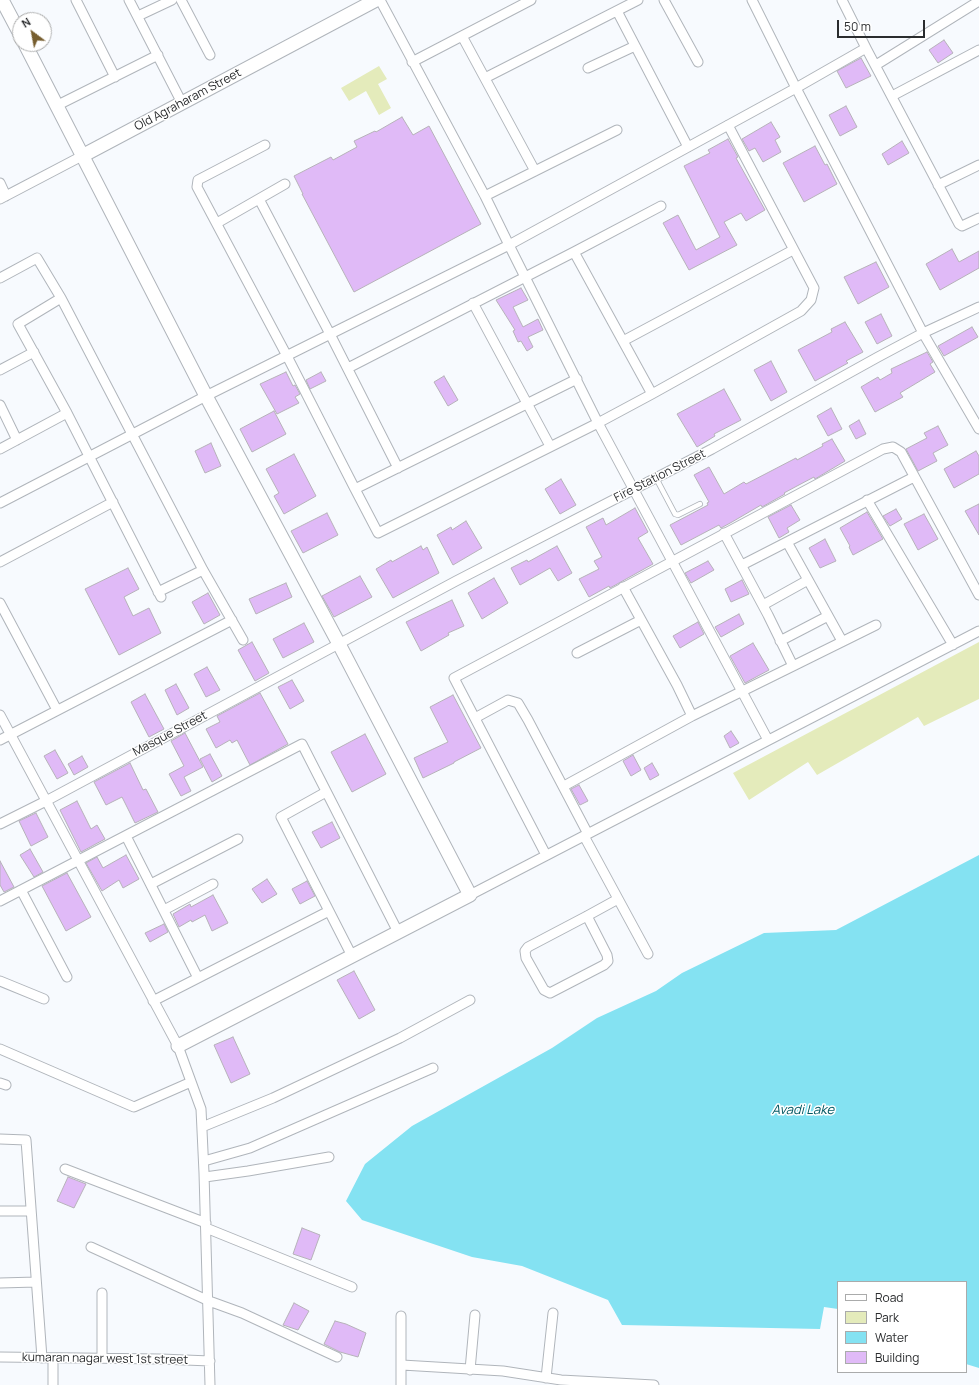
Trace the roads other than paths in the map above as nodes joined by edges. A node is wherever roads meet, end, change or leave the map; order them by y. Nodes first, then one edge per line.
1 (2, 0) edge
2 (76, 0) edge
3 (129, 0) edge
4 (172, 0) edge
5 (181, 0) edge
6 (376, 0) edge
7 (380, 0) edge
8 (531, 0) edge
9 (638, 0) edge
10 (664, 0) edge
11 (752, 0) edge
12 (842, 0) edge
13 (979, 1) edge
14 (617, 10) junction
15 (138, 16) junction
16 (12, 19) edge
17 (462, 36) junction
18 (635, 46) junction
19 (866, 48) junction
20 (979, 50) edge
21 (29, 52) edge
22 (158, 55) junction
23 (210, 55) dead end
24 (412, 62) junction
25 (698, 62) dead end
26 (876, 65) junction
27 (588, 68) dead end
28 (115, 77) junction
29 (485, 78) junction
30 (796, 88) junction
31 (892, 96) junction
32 (182, 103) junction
33 (56, 106) junction
34 (728, 125) junction
35 (617, 130) dead end
36 (266, 144) dead end
37 (688, 147) junction
38 (82, 156) junction
39 (979, 165) edge
40 (535, 171) junction
41 (0, 183) edge
42 (285, 184) dead end
43 (938, 185) junction
44 (485, 196) junction
45 (3, 197) edge
46 (259, 199) junction
47 (661, 206) dead end
48 (979, 218) edge
49 (216, 223) junction
50 (509, 245) junction
51 (793, 250) junction
52 (574, 252) junction
53 (524, 277) junction
54 (0, 278) edge
55 (61, 298) junction
56 (473, 303) junction
57 (979, 307) edge
58 (923, 333) junction
59 (330, 334) junction
60 (623, 342) junction
61 (34, 352) junction
62 (286, 356) junction
63 (348, 368) junction
64 (0, 370) edge
65 (577, 379) junction
66 (652, 394) junction
67 (206, 396) junction
68 (528, 403) junction
69 (0, 405) edge
70 (67, 413) junction
71 (598, 423) junction
72 (979, 429) edge
73 (132, 434) junction
74 (17, 440) junction
75 (550, 446) junction
76 (0, 449) edge
77 (90, 456) junction
78 (398, 468) junction
79 (914, 477) junction
80 (656, 478) junction
81 (634, 489) junction
82 (355, 490) junction
83 (867, 500) junction
84 (113, 502) junction
85 (0, 503) edge
86 (700, 504) dead end
87 (724, 533) junction
88 (787, 542) junction
89 (673, 561) junction
90 (0, 562) edge
91 (742, 565) junction
92 (203, 570) junction
93 (808, 580) junction
94 (624, 587) junction
95 (979, 595) edge
96 (0, 603) edge
97 (763, 605) junction
98 (828, 616) junction
99 (232, 620) junction
100 (641, 620) junction
101 (876, 625) dead end
102 (979, 631) edge
103 (243, 640) dead end
104 (780, 641) junction
105 (842, 641) junction
106 (339, 644) junction
107 (953, 644) junction
108 (577, 654) dead end
109 (793, 666) junction
110 (742, 691) junction
111 (57, 710) junction
112 (0, 715) edge
113 (692, 716) junction
114 (475, 718) junction
115 (10, 735) junction
116 (0, 740) edge
117 (768, 740) junction
118 (564, 786) junction
119 (326, 792) junction
120 (46, 801) junction
121 (0, 824) edge
122 (586, 835) junction
123 (126, 836) junction
124 (238, 839) dead end
125 (546, 855) junction
126 (78, 860) junction
127 (150, 884) junction
128 (213, 884) dead end
129 (21, 890) junction
130 (470, 895) junction
131 (618, 899) junction
132 (0, 901) edge
133 (164, 910) junction
134 (329, 911) junction
135 (587, 916) junction
136 (398, 932) junction
137 (648, 954) dead end
138 (352, 956) junction
139 (68, 977) dead end
140 (198, 978) junction
141 (0, 981) edge
142 (44, 999) dead end
143 (153, 1000) junction
144 (470, 1000) dead end
145 (178, 1046) junction
146 (0, 1049) edge
147 (433, 1068) dead end
148 (191, 1082) junction
149 (202, 1126) junction
150 (0, 1139) edge
151 (329, 1157) dead end
152 (204, 1161) junction
153 (65, 1169) dead end
154 (205, 1177) junction
155 (0, 1211) edge
156 (31, 1211) junction
157 (206, 1226) junction
158 (91, 1247) dead end
159 (36, 1282) junction
160 (0, 1283) edge
161 (352, 1287) dead end
162 (102, 1292) dead end
163 (209, 1301) junction
164 (553, 1313) dead end
165 (475, 1315) dead end
166 (401, 1316) dead end
167 (337, 1357) dead end
168 (0, 1358) edge
169 (42, 1358) junction
170 (53, 1358) junction
171 (102, 1358) junction
172 (210, 1361) junction
173 (402, 1365) junction
174 (470, 1370) junction
175 (546, 1378) junction
176 (53, 1385) edge
177 (210, 1385) edge
178 (401, 1385) edge
179 (654, 1385) edge

1 - 16 street
2 - 28 street
3 - 15 street
4 - 15 street
5 - 23 street
6 - 32 street, Old Agraharam Street
7 - 24 street
8 - 17 street
9 - 14 street
10 - 25 street
11 - 30 street
12 - 19 street
13 - 26 street
14 - 18 street
14 - 29 street
15 - 22 street
17 - 24 street
17 - 29 street
18 - 27 street
18 - 37 street
19 - 26 street
19 - 30 street
20 - 31 street
21 - 33 street
22 - 28 street
22 - 32 street
24 - 44 street
26 - 31 street
28 - 33 street
29 - 40 street
30 - 34 street
30 - 58 street
31 - 43 street
32 - 38 street, Old Agraharam Street
33 - 38 street
34 - 37 street
34 - 51 street
35 - 40 street
36 - 49 street
37 - 50 street
38 - 45 street, Old Agraharam Street
38 - 67 street
39 - 43 street
40 - 44 street
41 - 45 street
42 - 46 street
43 - 48 street
44 - 50 street
46 - 49 street
46 - 59 street
47 - 52 street
49 - 62 street
50 - 53 street
50 - 59 street
51 - 60 street
51 - 66 street
52 - 53 street
52 - 60 street
53 - 56 street
53 - 65 street
54 - 55 street
55 - 61 street
55 - 73 street
56 - 63 street
56 - 68 street
57 - 58 street, Fire Station Street
58 - 72 street
58 - 80 street, Fire Station Street
59 - 62 street
59 - 63 street
60 - 66 street
61 - 64 street
61 - 70 street
62 - 67 street
62 - 82 street
63 - 78 street
65 - 68 street
65 - 71 street
66 - 71 street
67 - 73 street
67 - 106 street
68 - 75 street
68 - 78 street
69 - 74 street
70 - 74 street
70 - 77 street
71 - 75 street
71 - 81 street
73 - 77 street
73 - 92 street
74 - 76 street
75 - 82 street
77 - 84 street
77 - 85 street
78 - 82 street
79 - 83 street
79 - 87 street
79 - 95 street
80 - 81 street, Fire Station Street
80 - 86 lane
81 - 89 street
81 - 106 street, Fire Station Street
83 - 88 street
83 - 107 street
84 - 90 street
84 - 92 street
87 - 89 street
87 - 91 street
88 - 91 street
88 - 93 street
89 - 94 street
89 - 110 street
91 - 97 street
92 - 99 street
93 - 97 street
93 - 98 street
94 - 100 street
94 - 114 street
96 - 111 street
97 - 104 street
98 - 104 street
98 - 105 street
99 - 103 street
99 - 111 street
100 - 108 street
100 - 113 street
101 - 105 street
102 - 107 street
104 - 109 street
105 - 109 street
106 - 120 street, Masque Street
106 - 130 street
107 - 117 street
109 - 110 street
110 - 113 street
110 - 117 street
111 - 115 street
112 - 115 street
113 - 118 street
114 - 118 street
114 - 125 street
115 - 116 street
115 - 120 street
117 - 122 street
118 - 122 street
119 - 123 street
119 - 134 street
119 - 136 street
120 - 121 street, Masque Street
120 - 126 street
122 - 125 street
122 - 131 street
123 - 126 street
123 - 127 street
124 - 127 street
125 - 130 street
126 - 129 street
126 - 143 street
127 - 133 street
128 - 133 street
129 - 132 street
129 - 139 street
130 - 136 street
131 - 135 street
131 - 137 street
133 - 140 street
134 - 138 street
134 - 140 street
135 - 135 street
136 - 138 street
138 - 145 street
140 - 143 street
141 - 142 street
143 - 145 street
144 - 149 street
145 - 148 street
146 - 148 street
147 - 152 street
148 - 149 street
149 - 152 street
150 - 156 street
151 - 154 street
152 - 154 street
153 - 157 street
154 - 157 street
155 - 156 street
156 - 159 street
157 - 161 street
157 - 163 street
158 - 163 street
159 - 160 street
159 - 169 street
162 - 171 street
163 - 167 street
163 - 172 street
164 - 175 street
165 - 174 street
166 - 173 street
168 - 169 street, kumaran nagar west 1st street
169 - 170 street, kumaran nagar west 1st street
170 - 171 street, kumaran nagar west 1st street
170 - 176 street
171 - 172 street, kumaran nagar west 1st street
172 - 177 street
173 - 174 street
173 - 178 street
174 - 175 street
175 - 179 street

